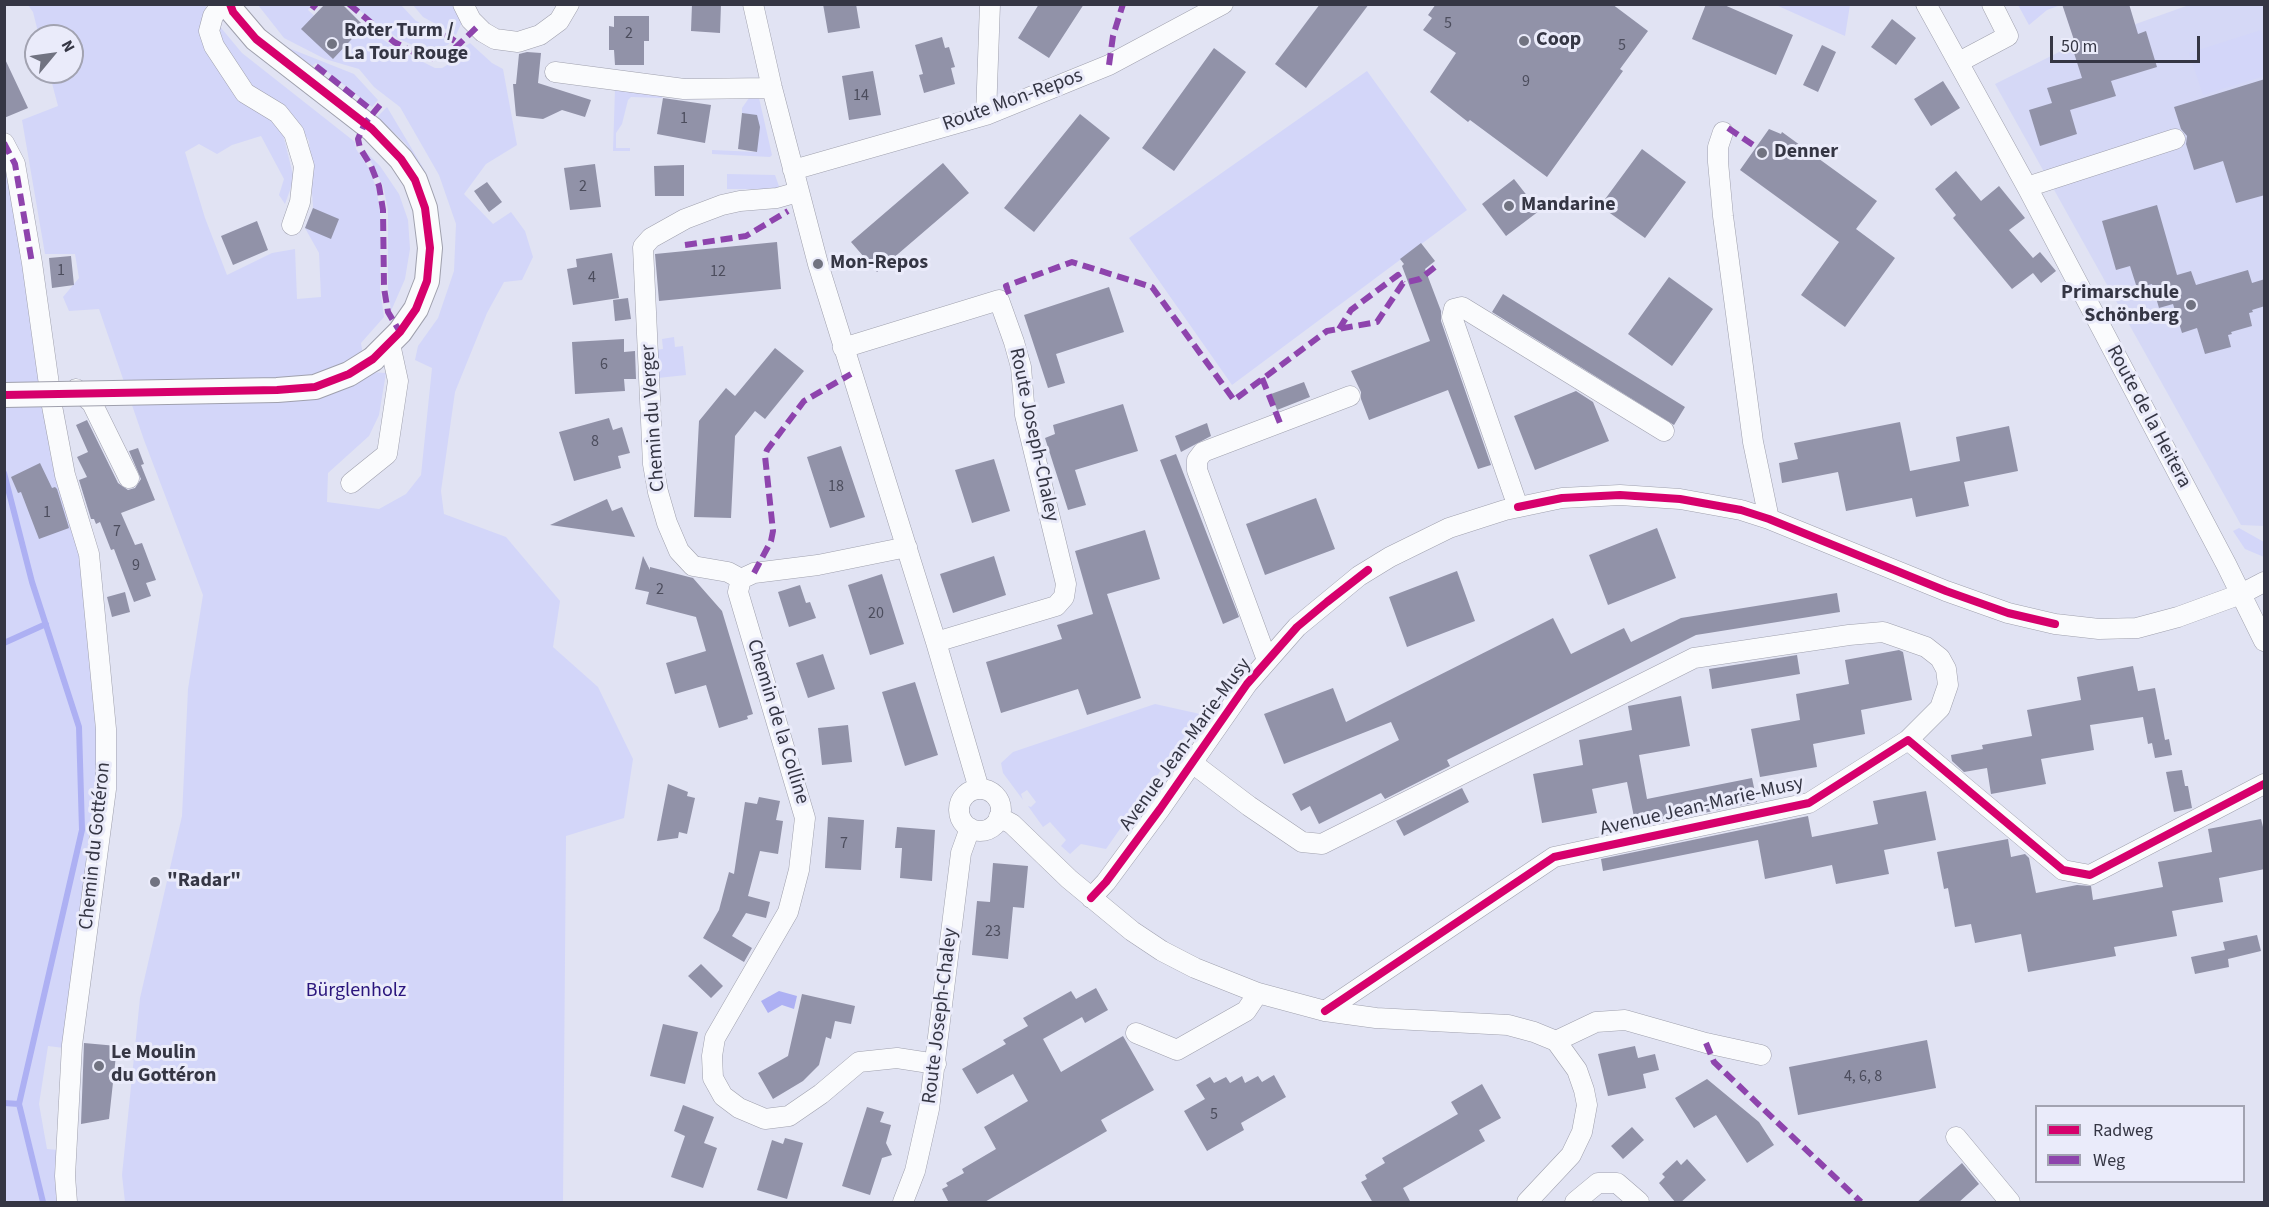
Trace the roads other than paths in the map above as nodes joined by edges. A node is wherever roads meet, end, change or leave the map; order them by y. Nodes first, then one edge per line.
1 (222, 4) edge
2 (230, 4) edge
3 (463, 4) edge
4 (569, 4) edge
5 (753, 4) edge
6 (990, 4) edge
7 (1223, 4) edge
8 (1926, 4) edge
9 (1992, 4) edge
10 (1959, 62) junction
11 (555, 72) dead end
12 (772, 88) junction
13 (986, 115) junction
14 (1723, 132) dead end
15 (2175, 139) dead end
16 (4, 143) edge
17 (793, 170) junction
18 (2027, 188) junction
19 (798, 192) junction
20 (292, 225) dead end
21 (843, 348) junction
22 (381, 351) junction
23 (49, 386) junction
24 (4, 395) edge
25 (1350, 396) dead end
26 (1664, 431) dead end
27 (129, 478) dead end
28 (351, 483) dead end
29 (1518, 507) junction
30 (1769, 519) junction
31 (907, 547) junction
32 (741, 579) junction
33 (2265, 582) edge
34 (2241, 594) junction
35 (2265, 641) edge
36 (936, 642) junction
37 (1268, 660) junction
38 (1908, 740) junction
39 (1191, 762) junction
40 (2265, 784) edge
41 (979, 789) junction
42 (999, 817) junction
43 (970, 828) junction
44 (1091, 898) junction
45 (1258, 993) junction
46 (1325, 1011) junction
47 (1136, 1033) dead end
48 (1556, 1041) junction
49 (1761, 1055) dead end
50 (936, 1064) junction
51 (1956, 1137) dead end
52 (2005, 1197) edge
53 (67, 1203) edge
54 (903, 1203) edge
55 (1527, 1203) edge
56 (1575, 1203) edge
57 (1639, 1203) edge

1 - 20 street
2 - 22 main road
3 - 4 street
5 - 12 street
6 - 13 street
7 - 13 street, Route Mon-Repos
8 - 10 street, Route de la Heitera
9 - 10 street
10 - 18 street, Route de la Heitera
11 - 12 street
12 - 17 street
13 - 17 street, Route Mon-Repos
14 - 30 street
15 - 18 street
16 - 23 street, Chemin du Gottéron
17 - 19 street
18 - 34 street, Route de la Heitera
19 - 21 street
19 - 32 street, Chemin du Verger
21 - 31 street
21 - 36 street, Route Joseph-Chaley
22 - 24 main road, bridge
22 - 28 street
23 - 27 street
23 - 53 street, Chemin du Gottéron
25 - 37 street
26 - 29 street
29 - 30 street, Avenue Jean-Marie-Musy
29 - 37 street, Avenue Jean-Marie-Musy
30 - 34 street, Avenue Jean-Marie-Musy
31 - 32 street
31 - 36 street
32 - 50 street, Chemin de la Colline
33 - 34 street, Avenue Jean-Marie-Musy
34 - 35 street, Route de la Heitera
36 - 41 street
37 - 39 street, Avenue Jean-Marie-Musy
38 - 39 street, Avenue Jean-Marie-Musy
38 - 40 street
38 - 46 street, Avenue Jean-Marie-Musy
39 - 44 street, Avenue Jean-Marie-Musy
41 - 42 street
41 - 43 street
42 - 43 street
42 - 44 street
43 - 50 street, Route Joseph-Chaley
44 - 45 street
45 - 46 street
45 - 47 street
46 - 48 street
48 - 49 street
48 - 55 street
50 - 54 street, Route Joseph-Chaley
51 - 52 street
56 - 57 street

